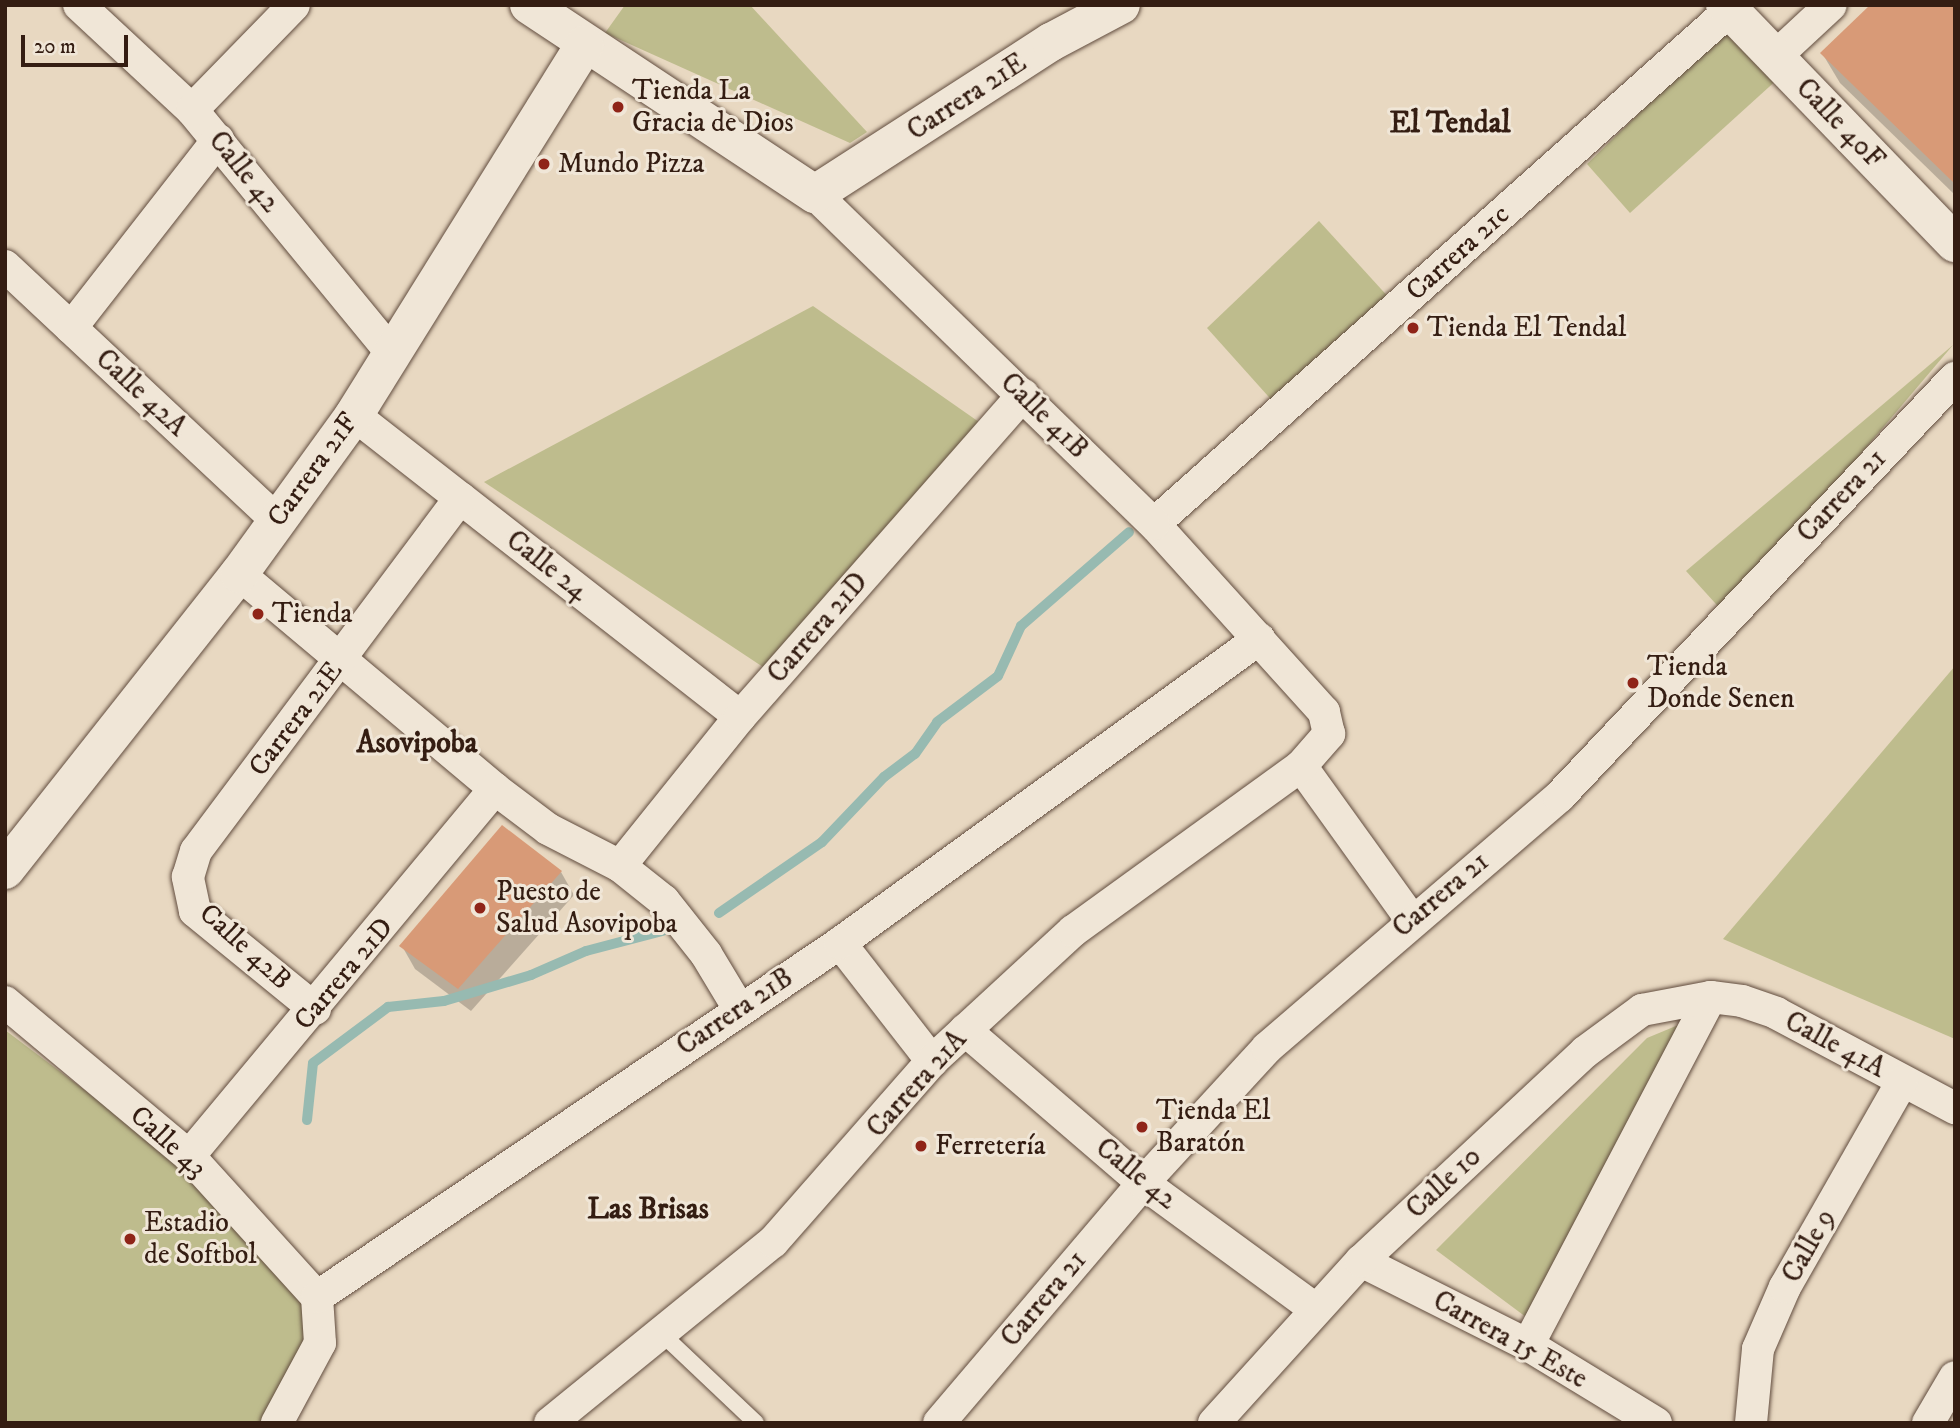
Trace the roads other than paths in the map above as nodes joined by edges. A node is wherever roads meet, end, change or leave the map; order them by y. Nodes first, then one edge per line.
1 (79, 5) edge
2 (294, 5) edge
3 (529, 5) edge
4 (1121, 5) edge
5 (1831, 5) edge
6 (1727, 8) edge
7 (584, 45) junction
8 (1775, 57) junction
9 (192, 110) junction
10 (218, 140) junction
11 (815, 194) junction
12 (1955, 243) edge
13 (5, 265) edge
14 (71, 328) junction
15 (393, 355) junction
16 (1955, 378) edge
17 (1023, 395) junction
18 (354, 415) junction
19 (460, 498) junction
20 (276, 520) junction
21 (1154, 524) junction
22 (239, 574) junction
23 (1259, 639) junction
24 (342, 658) junction
25 (740, 717) junction
26 (1301, 766) junction
27 (495, 789) junction
28 (620, 866) junction
29 (5, 870) edge
30 (188, 877) joint
31 (1411, 919) junction
32 (840, 943) junction
33 (1711, 997) junction
34 (5, 1002) edge
35 (315, 1009) junction
36 (738, 1009) junction
37 (965, 1030) junction
38 (932, 1061) junction
39 (1902, 1082) junction
40 (1955, 1108) edge
41 (189, 1156) junction
42 (1143, 1182) junction
43 (1361, 1261) junction
44 (317, 1297) junction
45 (1315, 1309) junction
46 (662, 1334) junction
47 (1528, 1345) junction
48 (1955, 1377) edge
49 (287, 1419) edge
50 (550, 1423) edge
51 (756, 1423) edge
52 (939, 1423) edge
53 (1214, 1423) edge
54 (1656, 1423) edge
55 (1751, 1423) edge
56 (1928, 1423) edge

1 - 9 street, Calle 42
2 - 9 street
3 - 7 street, Calle 41B
4 - 11 street, Carrera 21E
5 - 8 street
6 - 8 street, Calle 40F
6 - 21 street, Carrera 21c
7 - 11 street, Calle 41B
7 - 15 street, Carrera 21F
8 - 12 street, Calle 40F
9 - 10 street, Calle 42
10 - 14 street
10 - 15 street, Calle 42
11 - 17 street, Calle 41B
13 - 14 street, Calle 42A
14 - 20 street, Calle 42A
15 - 18 street, Carrera 21F
16 - 31 street, Carrera 21
17 - 21 street, Calle 41B
17 - 25 street, Carrera 21D
18 - 19 street, Calle 24
18 - 20 street, Carrera 21F
19 - 24 street, Carrera 21E
19 - 25 street, Calle 24
20 - 22 street, Carrera 21F
21 - 23 street, Calle 41B
22 - 24 street
22 - 29 street, Carrera 21F
23 - 26 street, Calle 41B
23 - 32 street, Carrera 21B
24 - 27 street
24 - 30 street, Carrera 21E
25 - 28 street, Carrera 21D
26 - 31 street
26 - 37 street, Carrera 21A
27 - 28 street
27 - 35 street, Carrera 21D
28 - 36 street
30 - 35 street, Calle 42B
31 - 42 street, Carrera 21
32 - 36 street, Carrera 21B
32 - 38 street
33 - 39 street, Calle 41A
33 - 43 street, Calle 10
33 - 47 street
34 - 41 street, Calle 43
35 - 41 street, Carrera 21D
36 - 44 street, Carrera 21B
37 - 38 street, Carrera 21A
37 - 42 street, Calle 42
38 - 46 street, Carrera 21A
39 - 40 street, Calle 41A
39 - 55 street, Calle 9
41 - 44 street, Calle 43
42 - 45 street, Calle 42
42 - 52 street, Carrera 21
43 - 45 street, Calle 10
43 - 47 street, Carrera 15 Este
44 - 49 street
45 - 53 street, Calle 10
46 - 50 street, Carrera 21A
46 - 51 lane
47 - 54 street, Carrera 15 Este
48 - 56 street

